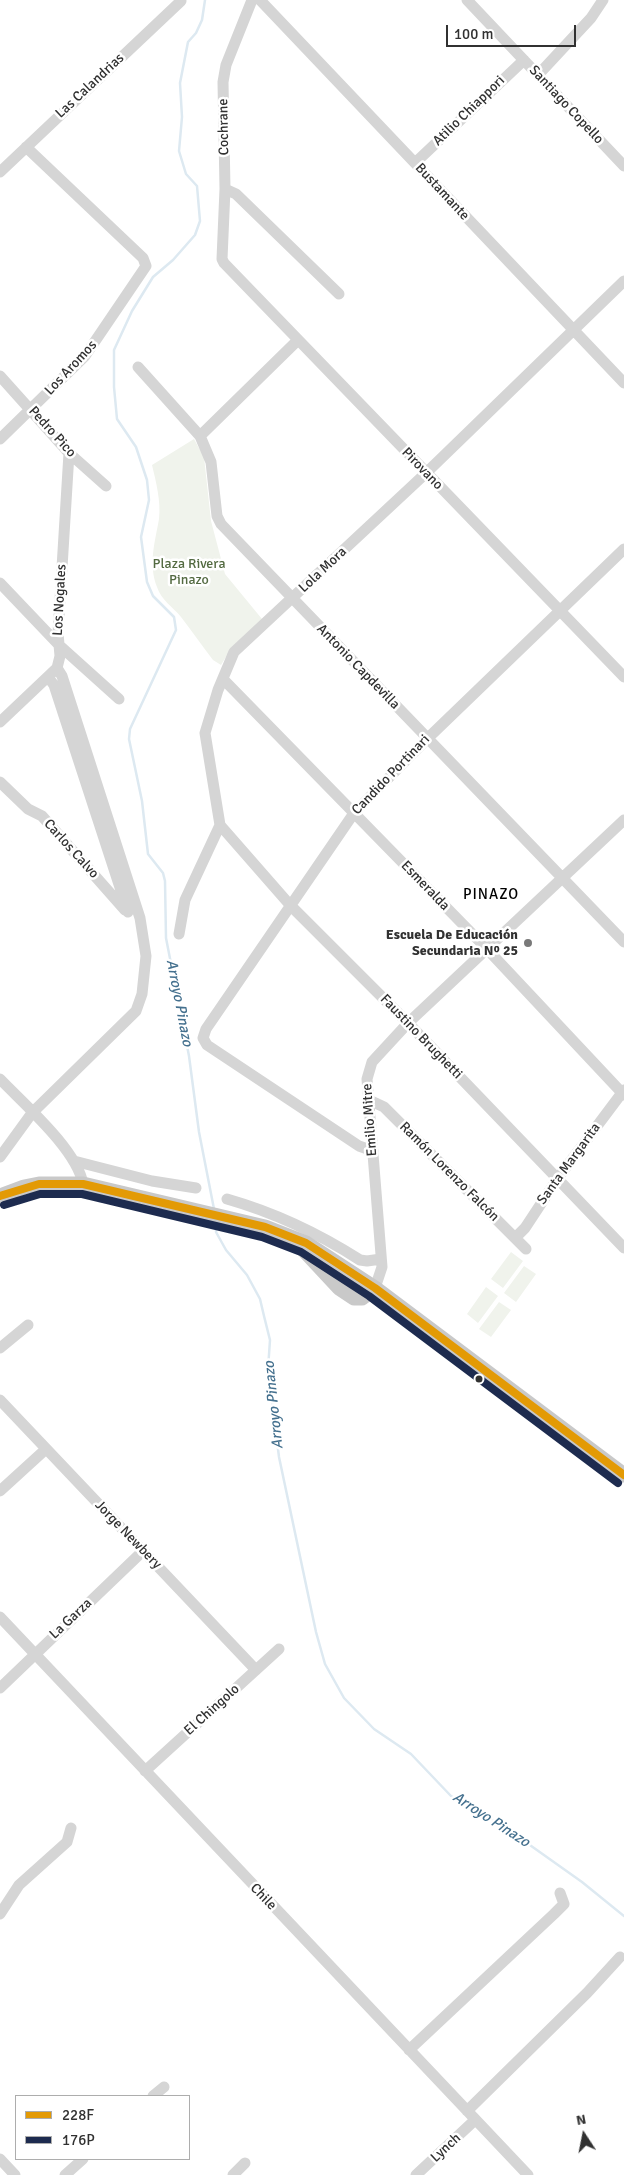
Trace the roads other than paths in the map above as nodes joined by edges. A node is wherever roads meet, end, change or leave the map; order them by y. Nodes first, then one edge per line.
1 (252, 0) edge
2 (260, 0) edge
3 (467, 0) edge
4 (602, 0) edge
5 (180, 1) edge
6 (524, 60) junction
7 (538, 74) junction
8 (26, 147) junction
9 (415, 163) junction
10 (624, 166) edge
11 (0, 172) edge
12 (226, 189) junction
13 (222, 259) joint
14 (624, 281) edge
15 (339, 294) dead end
16 (572, 329) junction
17 (298, 340) junction
18 (138, 367) dead end
19 (0, 376) edge
20 (624, 383) edge
21 (31, 410) junction
22 (200, 436) junction
23 (0, 439) edge
24 (69, 453) junction
25 (425, 474) junction
26 (106, 486) dead end
27 (624, 549) edge
28 (0, 583) edge
29 (292, 598) junction
30 (560, 612) junction
31 (59, 645) junction
32 (57, 668) junction
33 (48, 677) junction
34 (624, 677) edge
35 (223, 679) junction
36 (119, 700) dead end
37 (0, 722) edge
38 (428, 738) junction
39 (0, 782) edge
40 (354, 812) junction
41 (624, 820) edge
42 (220, 825) junction
43 (563, 878) junction
44 (290, 905) junction
45 (128, 912) junction
46 (140, 918) junction
47 (179, 934) dead end
48 (624, 942) edge
49 (487, 949) junction
50 (408, 1023) junction
51 (0, 1079) edge
52 (623, 1093) edge
53 (369, 1100) junction
54 (32, 1113) junction
55 (373, 1151) junction
56 (0, 1157) edge
57 (74, 1161) junction
58 (558, 1178) junction
59 (83, 1184) junction
60 (196, 1188) dead end
61 (0, 1196) edge
62 (227, 1199) dead end
63 (291, 1236) junction
64 (515, 1238) junction
65 (624, 1248) edge
66 (526, 1249) dead end
67 (381, 1259) junction
68 (375, 1288) junction
69 (28, 1325) dead end
70 (0, 1348) edge
71 (0, 1400) edge
72 (46, 1449) junction
73 (624, 1475) edge
74 (0, 1492) edge
75 (143, 1551) junction
76 (0, 1617) edge
77 (279, 1649) dead end
78 (34, 1654) junction
79 (256, 1670) junction
80 (0, 1688) edge
81 (145, 1771) junction
82 (71, 1828) dead end
83 (560, 1892) dead end
84 (0, 1914) edge
85 (620, 1957) dead end
86 (408, 2050) junction
87 (164, 2087) dead end
88 (154, 2095) edge
89 (466, 2111) junction
90 (475, 2120) junction
91 (0, 2159) edge
92 (82, 2160) edge
93 (245, 2163) dead end
94 (15, 2175) edge
95 (65, 2175) edge
96 (233, 2175) edge
97 (416, 2175) edge
98 (528, 2175) edge

1 - 12 street, Cochrane
2 - 9 street, Bustamante
3 - 6 street, Santiago Copello
4 - 7 street
5 - 8 street, Las Calandrias
6 - 7 street, Santiago Copello
6 - 9 street, Atilio Chiappori
7 - 10 street, Santiago Copello
8 - 11 street, Las Calandrias
8 - 21 street, Los Aromos
9 - 16 street, Bustamante
12 - 13 street, Cochrane
12 - 15 street
13 - 17 street, Pirovano
14 - 16 street, Lola Mora
16 - 20 street, Bustamante
16 - 25 street, Lola Mora
17 - 22 street
17 - 25 street, Pirovano
18 - 22 street, Antonio Capdevilla
19 - 21 street, Pedro Pico
21 - 23 street, Los Aromos
21 - 24 street, Pedro Pico
22 - 29 street, Antonio Capdevilla
24 - 26 street, Pedro Pico
24 - 31 street, Los Nogales
25 - 29 street, Lola Mora
25 - 30 street, Pirovano
27 - 30 street, Candido Portinari
28 - 31 street
29 - 35 street, Lola Mora
29 - 38 street, Antonio Capdevilla
30 - 34 street, Pirovano
30 - 38 street, Candido Portinari
31 - 32 street, Los Nogales
31 - 36 street
32 - 33 street
32 - 46 street
33 - 37 street
33 - 45 street
35 - 40 street, Esmeralda
35 - 42 street, Lola Mora
38 - 40 street, Candido Portinari
38 - 43 street, Antonio Capdevilla
39 - 45 street, Carlos Calvo
40 - 44 street, Candido Portinari
40 - 49 street, Esmeralda
41 - 43 street, Emilio Mitre
42 - 44 street, Faustino Brughetti
42 - 47 street
43 - 48 street, Antonio Capdevilla
43 - 49 street, Emilio Mitre
44 - 50 street, Faustino Brughetti
44 - 55 street, Candido Portinari
45 - 46 street, Carlos Calvo
46 - 54 street
49 - 50 street, Emilio Mitre
49 - 52 street, Esmeralda
50 - 53 street, Emilio Mitre
50 - 58 street, Faustino Brughetti
51 - 54 street
52 - 58 street, Santa Margarita
53 - 55 street, Emilio Mitre
53 - 64 street, Ramón Lorenzo Falcón
54 - 56 street
54 - 57 street
55 - 67 street, Emilio Mitre
57 - 59 street
57 - 60 street
58 - 64 street, Santa Margarita
58 - 65 street, Faustino Brughetti
59 - 61 main road
59 - 63 main road
62 - 67 street
63 - 68 main road
63 - 68 main road
64 - 66 street, Ramón Lorenzo Falcón
67 - 68 street, Emilio Mitre
68 - 73 main road
69 - 70 street
71 - 72 street, Jorge Newbery
72 - 74 street
72 - 75 street, Jorge Newbery
75 - 78 street, La Garza
75 - 79 street, Jorge Newbery
76 - 78 street, Chile
77 - 79 street, El Chingolo
78 - 80 street, La Garza
78 - 81 street, Chile
79 - 81 street, El Chingolo
81 - 86 street, Chile
82 - 84 street
83 - 86 street
85 - 89 street
86 - 89 street, Chile
87 - 88 street
89 - 90 street, Chile
90 - 97 street, Lynch
90 - 98 street, Chile
91 - 94 street
92 - 95 street
93 - 96 street

